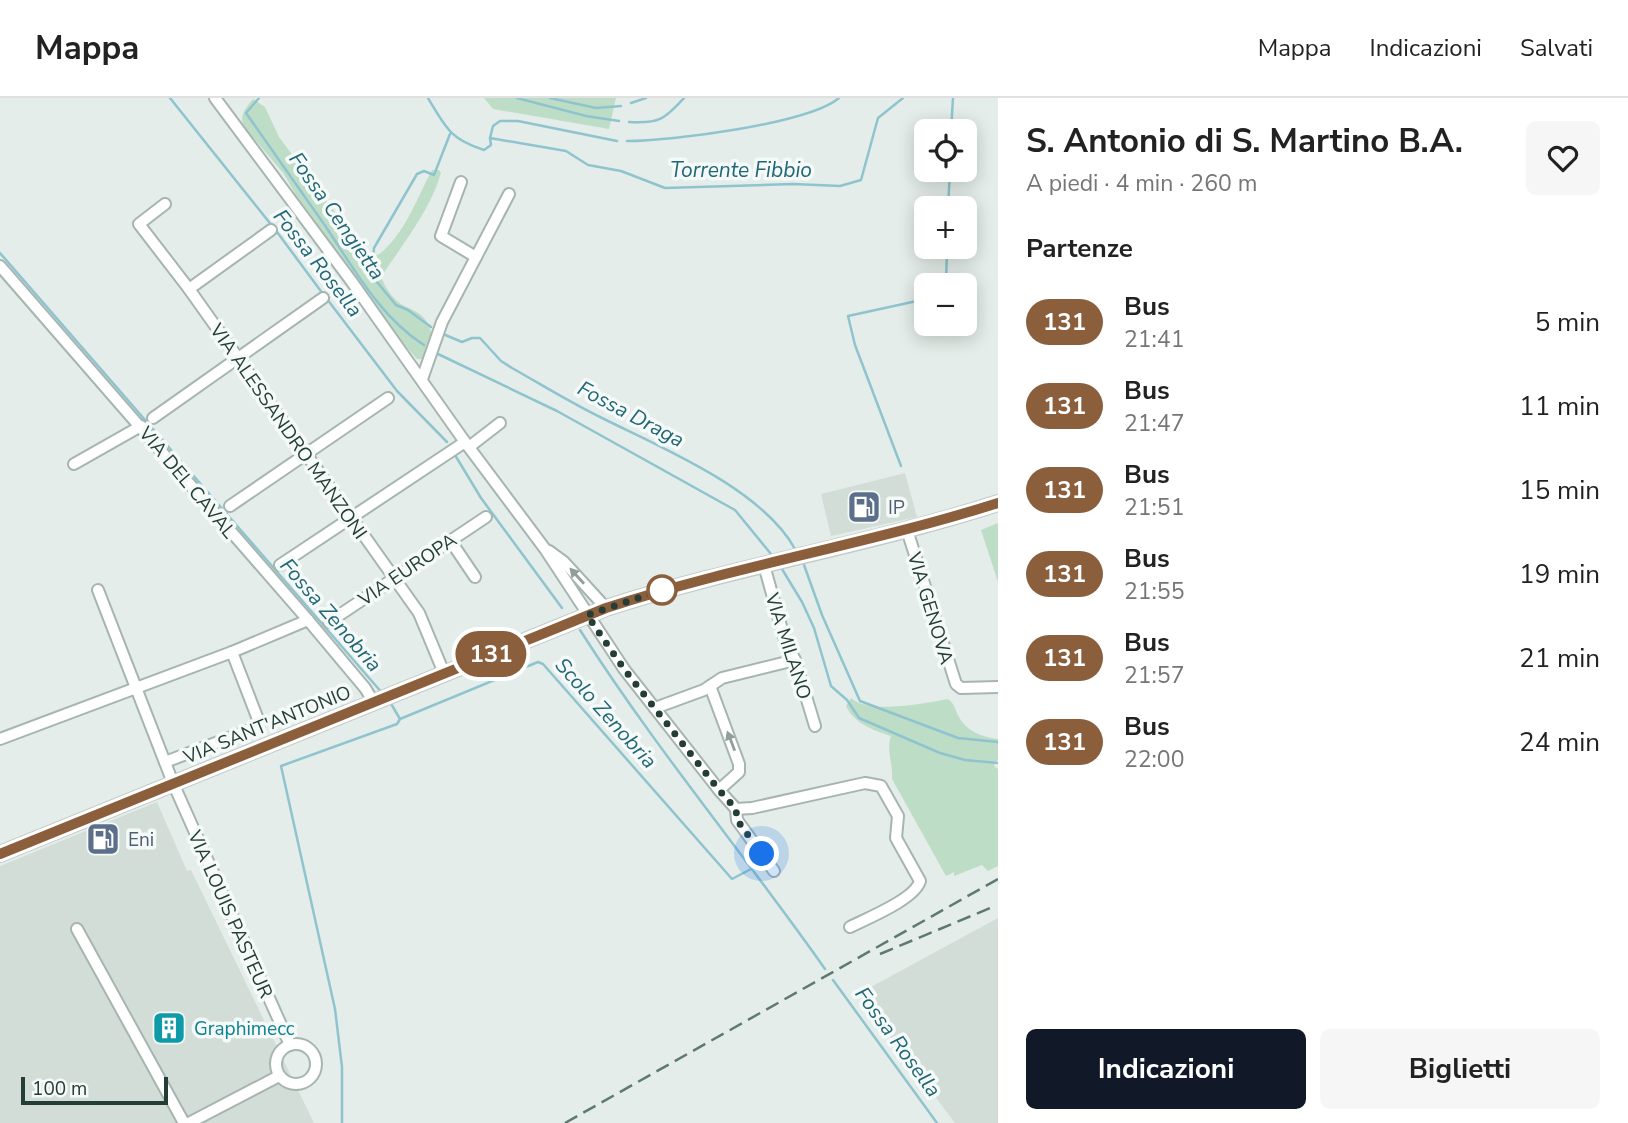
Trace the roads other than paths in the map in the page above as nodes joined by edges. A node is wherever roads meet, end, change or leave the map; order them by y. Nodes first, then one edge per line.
1 (215, 98) edge
2 (461, 183) dead end
3 (509, 194) dead end
4 (165, 204) dead end
5 (271, 230) dead end
6 (476, 257) junction
7 (0, 266) edge
8 (189, 289) junction
9 (323, 298) dead end
10 (238, 359) junction
11 (422, 379) junction
12 (388, 398) dead end
13 (153, 418) dead end
14 (500, 423) dead end
15 (141, 426) junction
16 (467, 444) junction
17 (305, 454) junction
18 (74, 464) dead end
19 (998, 503) edge
20 (230, 506) dead end
21 (486, 517) dead end
22 (350, 518) junction
23 (907, 530) junction
24 (450, 540) junction
25 (545, 549) junction
26 (280, 565) dead end
27 (764, 565) junction
28 (394, 577) junction
29 (475, 577) dead end
30 (98, 590) dead end
31 (606, 608) junction
32 (587, 615) junction
33 (308, 620) junction
34 (329, 622) dead end
35 (232, 652) junction
36 (795, 660) junction
37 (444, 673) junction
38 (710, 686) junction
39 (136, 687) junction
40 (998, 687) edge
41 (373, 701) junction
42 (655, 708) junction
43 (815, 726) dead end
44 (0, 739) edge
45 (165, 762) junction
46 (173, 783) junction
47 (719, 790) junction
48 (736, 809) junction
49 (0, 854) edge
50 (775, 871) dead end
51 (850, 927) dead end
52 (77, 929) dead end
53 (290, 1045) junction
54 (279, 1076) junction
55 (186, 1123) edge

1 - 11 street
2 - 6 street
3 - 6 street
4 - 8 street, VIA ALESSANDRO MANZONI
5 - 8 street
6 - 11 street
7 - 15 street, VIA DEL CAVAL
8 - 10 street, VIA ALESSANDRO MANZONI
9 - 10 street
10 - 13 street
10 - 17 street, VIA ALESSANDRO MANZONI
11 - 16 street
12 - 17 street
14 - 16 street
15 - 18 street
15 - 33 street, VIA DEL CAVAL
16 - 22 street
16 - 25 street
17 - 20 street
17 - 22 street, VIA ALESSANDRO MANZONI
19 - 23 main road, VIA SANT'ANTONIO
21 - 24 street, VIA EUROPA
22 - 26 street
22 - 28 street, VIA ALESSANDRO MANZONI
23 - 27 main road, VIA SANT'ANTONIO
23 - 40 street, VIA GENOVA
24 - 28 street, VIA EUROPA
24 - 29 street
31 -> 25 street
25 - 32 street
27 - 31 main road, VIA SANT'ANTONIO
27 - 36 street, VIA MILANO
28 - 34 street, VIA EUROPA
28 - 37 street, VIA ALESSANDRO MANZONI
30 - 39 street, VIA LOUIS PASTEUR
31 - 32 main road, VIA SANT'ANTONIO
32 - 37 main road, VIA SANT'ANTONIO
32 - 42 street
33 - 35 street
33 - 41 street, VIA DEL CAVAL
35 - 39 street
35 - 45 street
36 - 38 street
36 - 43 street, VIA MILANO
37 - 41 main road, VIA SANT'ANTONIO
38 - 42 street
47 -> 38 street
39 - 44 street
39 - 45 street, VIA LOUIS PASTEUR
41 - 46 main road, VIA SANT'ANTONIO
42 - 47 street
45 - 46 street, VIA LOUIS PASTEUR
46 - 49 main road, VIA SANT'ANTONIO
46 - 53 street, VIA LOUIS PASTEUR
47 - 48 street
48 - 50 street
48 - 51 street
52 - 55 street
53 - 54 street
53 - 54 street
54 - 55 street

